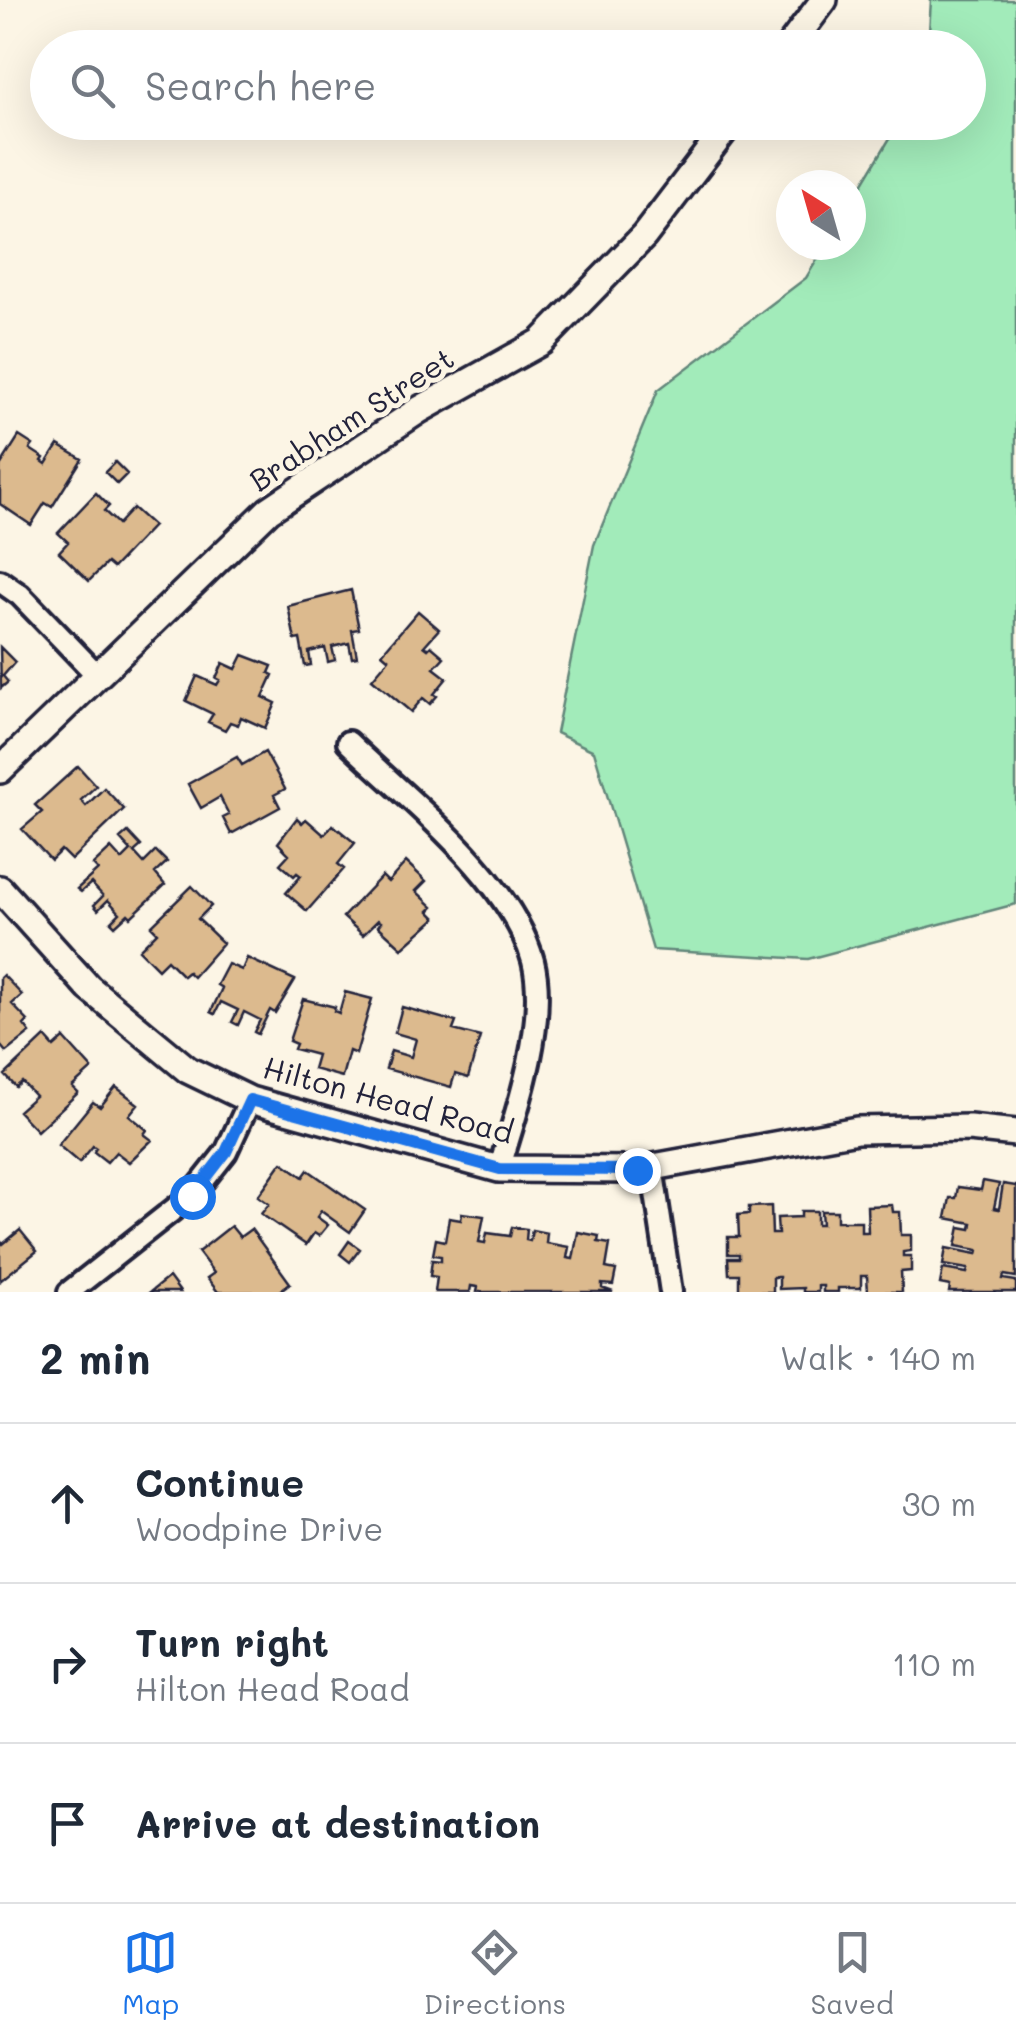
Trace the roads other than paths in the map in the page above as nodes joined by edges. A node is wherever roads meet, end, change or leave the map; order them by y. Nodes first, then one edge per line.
1 (824, 0) edge
2 (802, 30) edge
3 (716, 140) edge
4 (0, 580) edge
5 (98, 676) junction
6 (348, 742) dead end
7 (0, 770) edge
8 (0, 888) edge
9 (250, 1100) junction
10 (1016, 1133) edge
11 (652, 1167) junction
12 (500, 1169) junction
13 (69, 1292) edge
14 (671, 1292) edge

1 - 2 street
3 - 5 street, Brabham Street
4 - 5 street
5 - 7 street, Brabham Street
6 - 12 street
8 - 9 street, Hilton Head Road
9 - 12 street, Hilton Head Road
9 - 13 street
10 - 11 street, Hilton Head Road
11 - 12 street, Hilton Head Road
11 - 14 street

